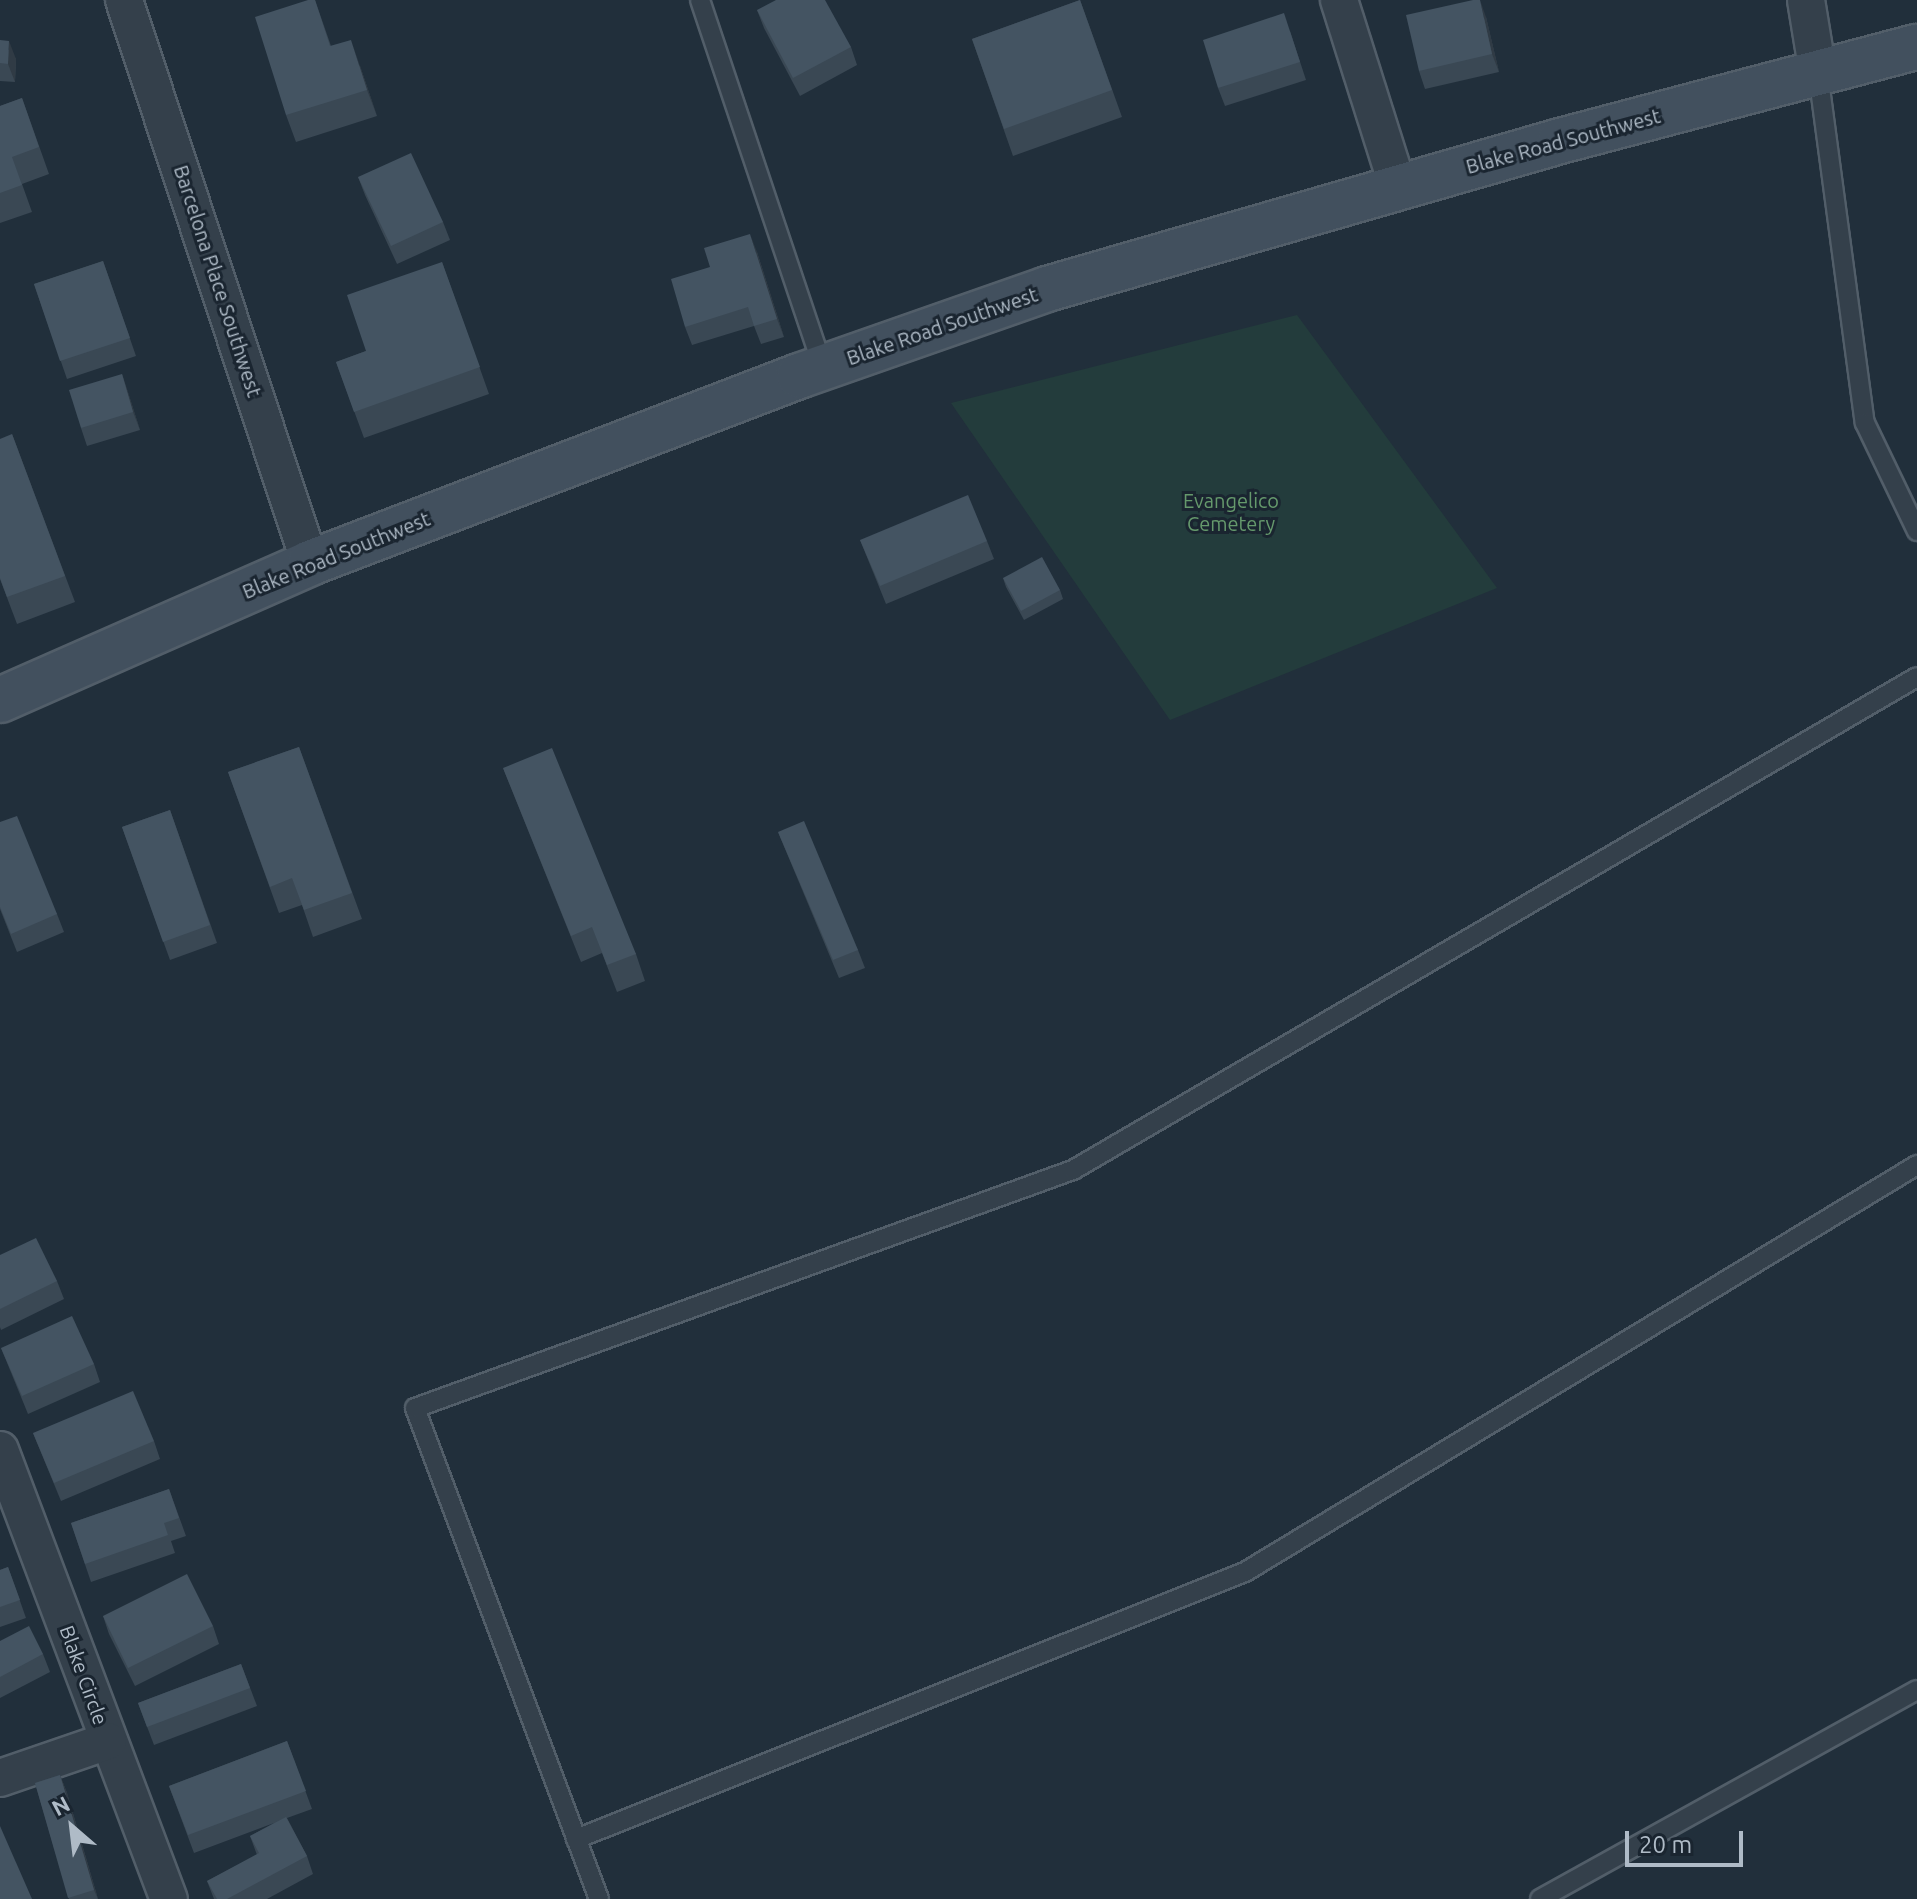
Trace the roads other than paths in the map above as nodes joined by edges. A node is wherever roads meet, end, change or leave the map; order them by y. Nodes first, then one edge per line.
1 (124, 0) edge
2 (700, 0) edge
3 (1339, 0) edge
4 (1806, 0) edge
5 (1917, 47) edge
6 (1818, 73) junction
7 (1398, 187) junction
8 (823, 368) junction
9 (1917, 531) edge
10 (310, 563) junction
11 (1917, 677) edge
12 (0, 700) edge
13 (1917, 1165) edge
14 (0, 1450) edge
15 (1917, 1690) edge
16 (108, 1741) junction
17 (0, 1778) edge
18 (576, 1839) junction
19 (169, 1899) edge
20 (599, 1899) edge
21 (1540, 1899) edge

1 - 10 street, Barcelona Place Southwest
2 - 8 lane
3 - 7 street
4 - 6 street
5 - 6 main road, Blake Road Southwest
6 - 7 main road, Blake Road Southwest
6 - 9 lane
7 - 8 main road, Blake Road Southwest
8 - 10 main road, Blake Road Southwest
10 - 12 main road, Blake Road Southwest
11 - 18 lane
13 - 18 lane
14 - 16 street, Blake Circle
15 - 21 lane
16 - 17 street
16 - 19 street, Blake Circle
18 - 20 lane

